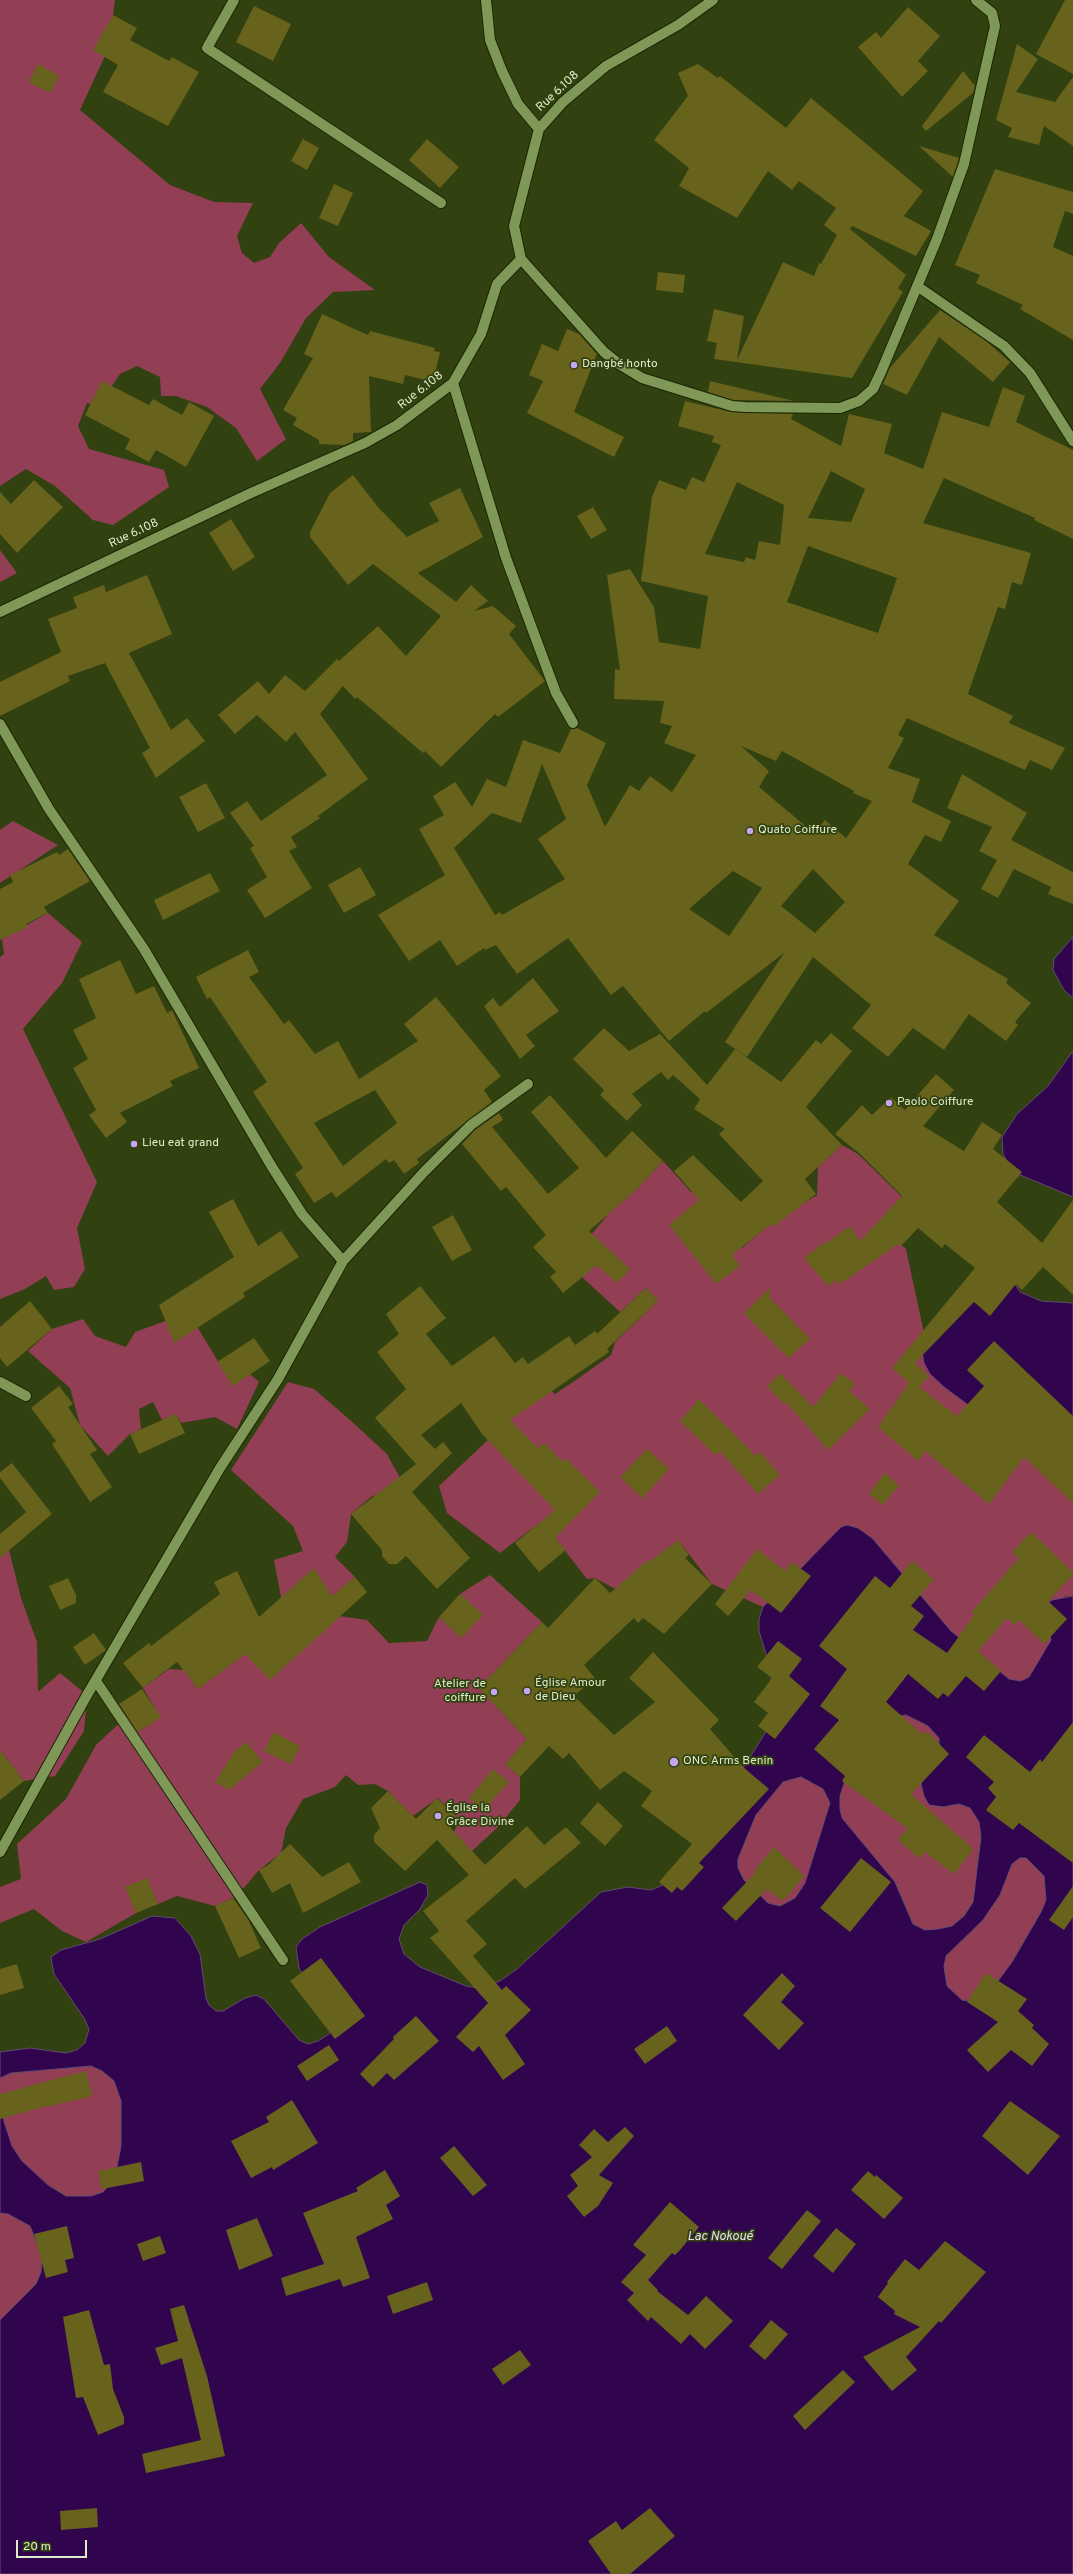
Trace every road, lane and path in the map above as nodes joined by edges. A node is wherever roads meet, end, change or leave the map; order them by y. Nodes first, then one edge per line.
1 (234, 0) edge
2 (486, 0) edge
3 (713, 0) edge
4 (976, 0) edge
5 (538, 129) junction
6 (441, 203) dead end
7 (521, 259) junction
8 (917, 286) junction
9 (453, 383) junction
10 (1073, 441) edge
11 (0, 612) edge
12 (573, 723) dead end
13 (0, 724) edge
14 (528, 1084) dead end
15 (343, 1261) junction
16 (0, 1382) edge
17 (26, 1396) dead end
18 (96, 1681) junction
19 (0, 1852) edge
20 (283, 1960) dead end

1 - 6 street
2 - 5 street
3 - 5 street, Rue 6.108
4 - 8 street
5 - 7 street, Rue 6.108
7 - 8 street
7 - 9 street, Rue 6.108
8 - 10 street
9 - 11 street, Rue 6.108
9 - 12 street
13 - 15 street
14 - 15 street
15 - 18 street
16 - 17 street
18 - 19 street
18 - 20 street

